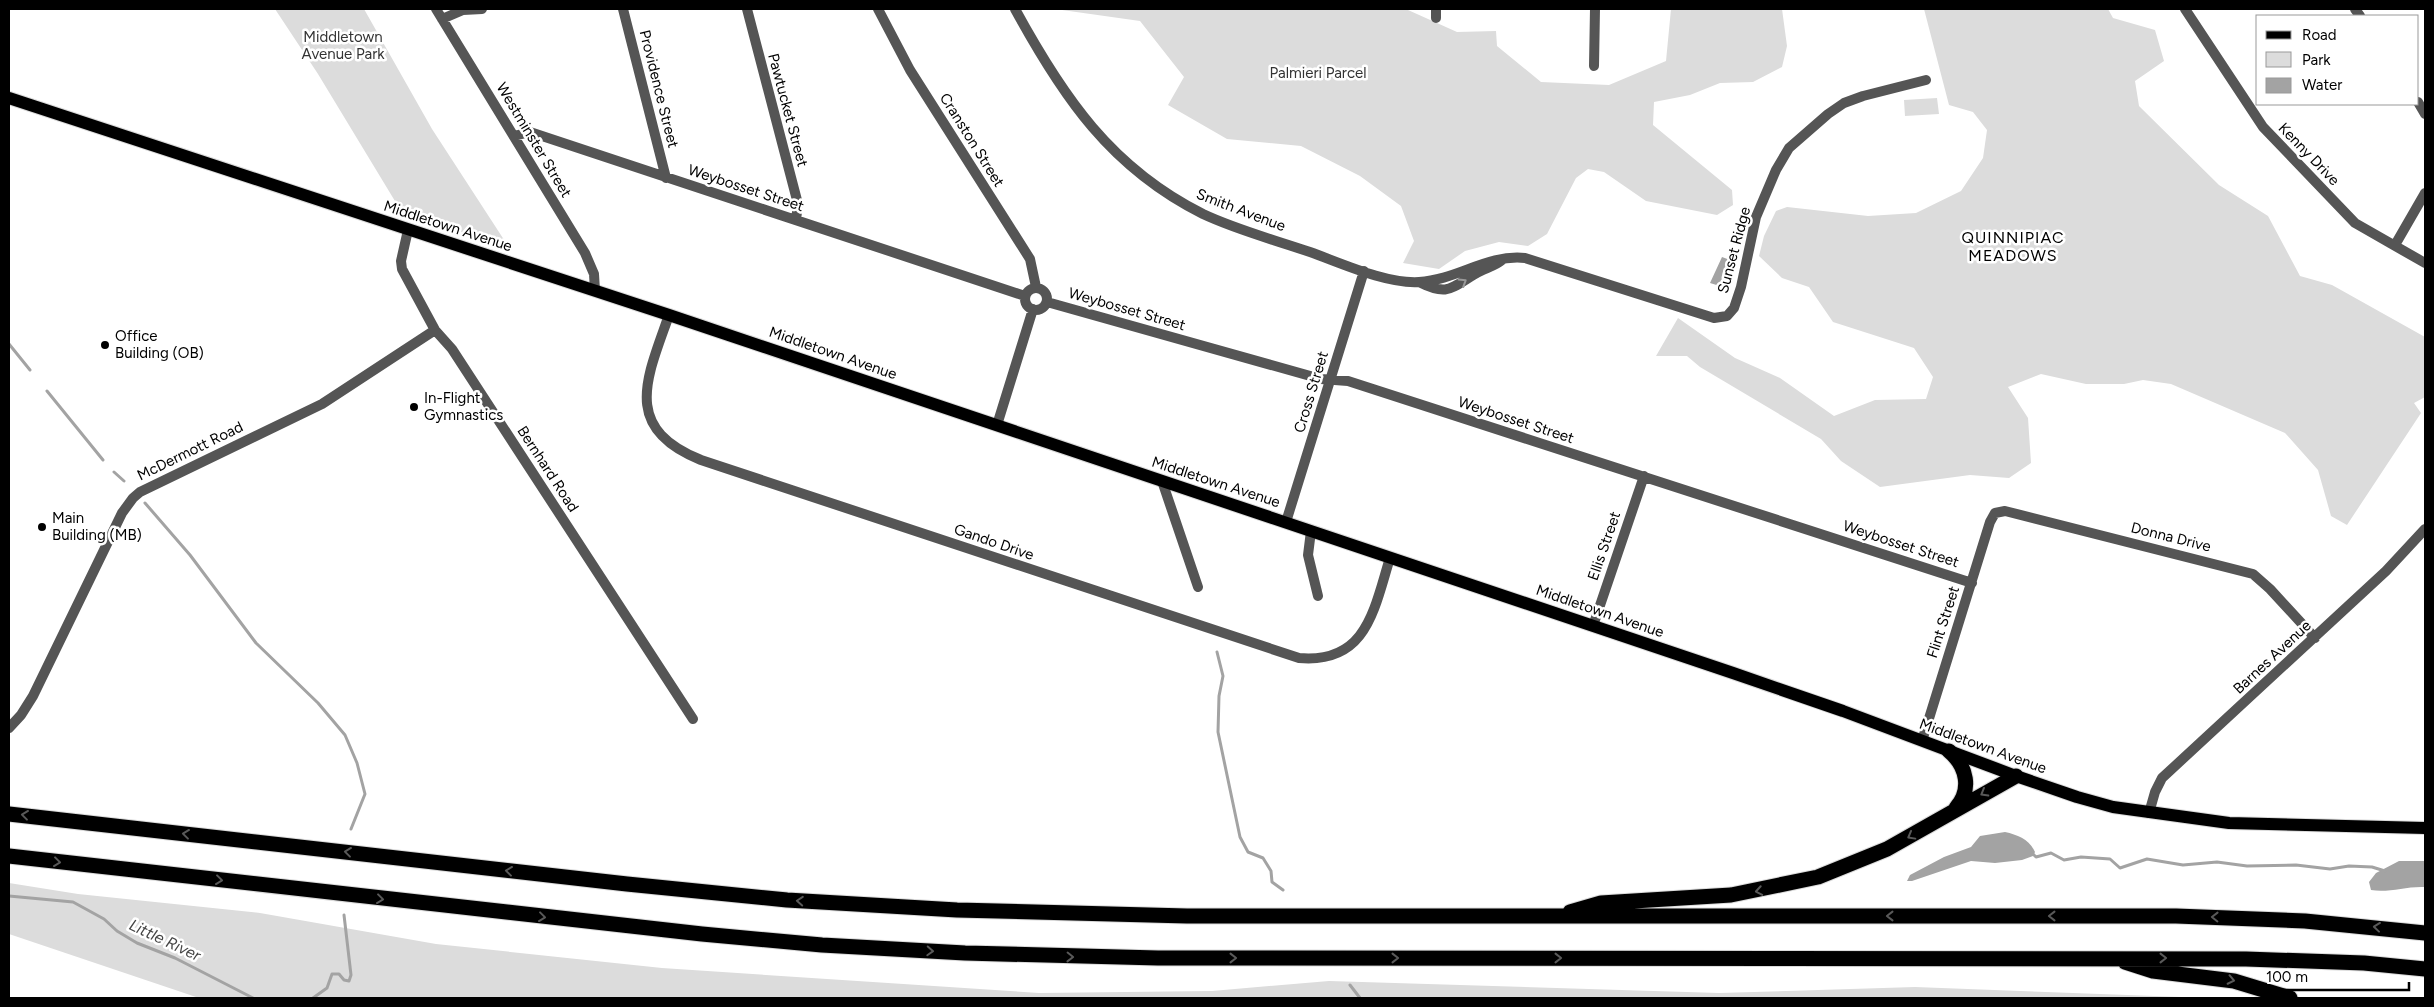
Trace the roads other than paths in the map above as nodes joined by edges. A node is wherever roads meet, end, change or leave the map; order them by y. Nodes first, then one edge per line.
1 (436, 9) edge
2 (482, 9) edge
3 (623, 9) edge
4 (747, 9) edge
5 (878, 9) edge
6 (1015, 9) edge
7 (1595, 9) edge
8 (2185, 9) edge
9 (442, 19) junction
10 (1594, 66) dead end
11 (1926, 80) dead end
12 (9, 98) edge
13 (514, 136) junction
14 (666, 178) junction
15 (2425, 194) edge
16 (796, 220) junction
17 (408, 230) junction
18 (2395, 245) junction
19 (2425, 263) edge
20 (1364, 271) junction
21 (1036, 287) junction
22 (594, 292) junction
23 (1025, 296) junction
24 (1047, 302) junction
25 (1032, 309) junction
26 (669, 315) junction
27 (435, 330) junction
28 (1331, 381) junction
29 (997, 425) junction
30 (1644, 476) junction
31 (1162, 481) junction
32 (1995, 513) joint
33 (1286, 522) junction
34 (2425, 528) edge
35 (1311, 531) junction
36 (1390, 558) junction
37 (1972, 583) junction
38 (1198, 587) dead end
39 (1318, 596) dead end
40 (1593, 626) junction
41 (2315, 638) junction
42 (693, 719) dead end
43 (9, 728) edge
44 (1922, 741) junction
45 (1948, 752) junction
46 (2016, 776) junction
47 (1953, 811) junction
48 (2149, 813) junction
49 (9, 814) edge
50 (2425, 828) edge
51 (9, 856) edge
52 (1562, 916) junction
53 (2425, 932) edge
54 (2115, 958) junction
55 (2425, 969) edge
56 (2290, 998) edge

1 - 9 street, Westminster Street
2 - 9 street
3 - 14 street, Providence Street
4 - 16 street, Pawtucket Street
5 - 21 street, Cranston Street
6 - 20 street, Smith Avenue
7 - 10 street
8 - 18 street, Kenny Drive
9 - 13 street, Westminster Street
11 - 20 street, Sunset Ridge
12 - 17 main road, Middletown Avenue
13 - 14 street, Weybosset Street
13 - 22 street, Westminster Street
14 - 16 street, Weybosset Street
15 - 18 street
16 - 23 street, Weybosset Street
17 - 22 main road, Middletown Avenue
17 - 27 street, Bernhard Road
18 - 19 street, Kenny Drive
20 - 28 street, Cross Street
21 - 23 street
21 - 24 street
22 - 26 main road, Middletown Avenue
23 - 25 street
24 - 25 street
24 - 28 street, Weybosset Street
25 - 29 street
26 - 29 main road, Middletown Avenue
26 - 36 street, Gando Drive
27 - 42 street, Bernhard Road
27 - 43 street, McDermott Road
28 - 30 street, Weybosset Street
28 - 33 street, Cross Street
29 - 31 main road, Middletown Avenue
30 - 37 street, Weybosset Street
30 - 40 street, Ellis Street
31 - 33 main road, Middletown Avenue
31 - 38 street
32 - 37 street, Flint Street
32 - 41 street, Donna Drive
33 - 35 main road, Middletown Avenue
34 - 41 street, Barnes Avenue
35 - 36 main road, Middletown Avenue
35 - 39 street
36 - 40 main road, Middletown Avenue
37 - 44 street, Flint Street
40 - 44 main road, Middletown Avenue
41 - 48 street, Barnes Avenue
44 - 45 main road, Middletown Avenue
45 - 46 main road, Middletown Avenue
45 - 47 highway
46 -> 47 highway
46 - 48 main road, Middletown Avenue
47 -> 52 highway
48 - 50 main road, Middletown Avenue
52 -> 49 highway
51 -> 54 highway
53 -> 52 highway
54 -> 55 highway
54 -> 56 highway

